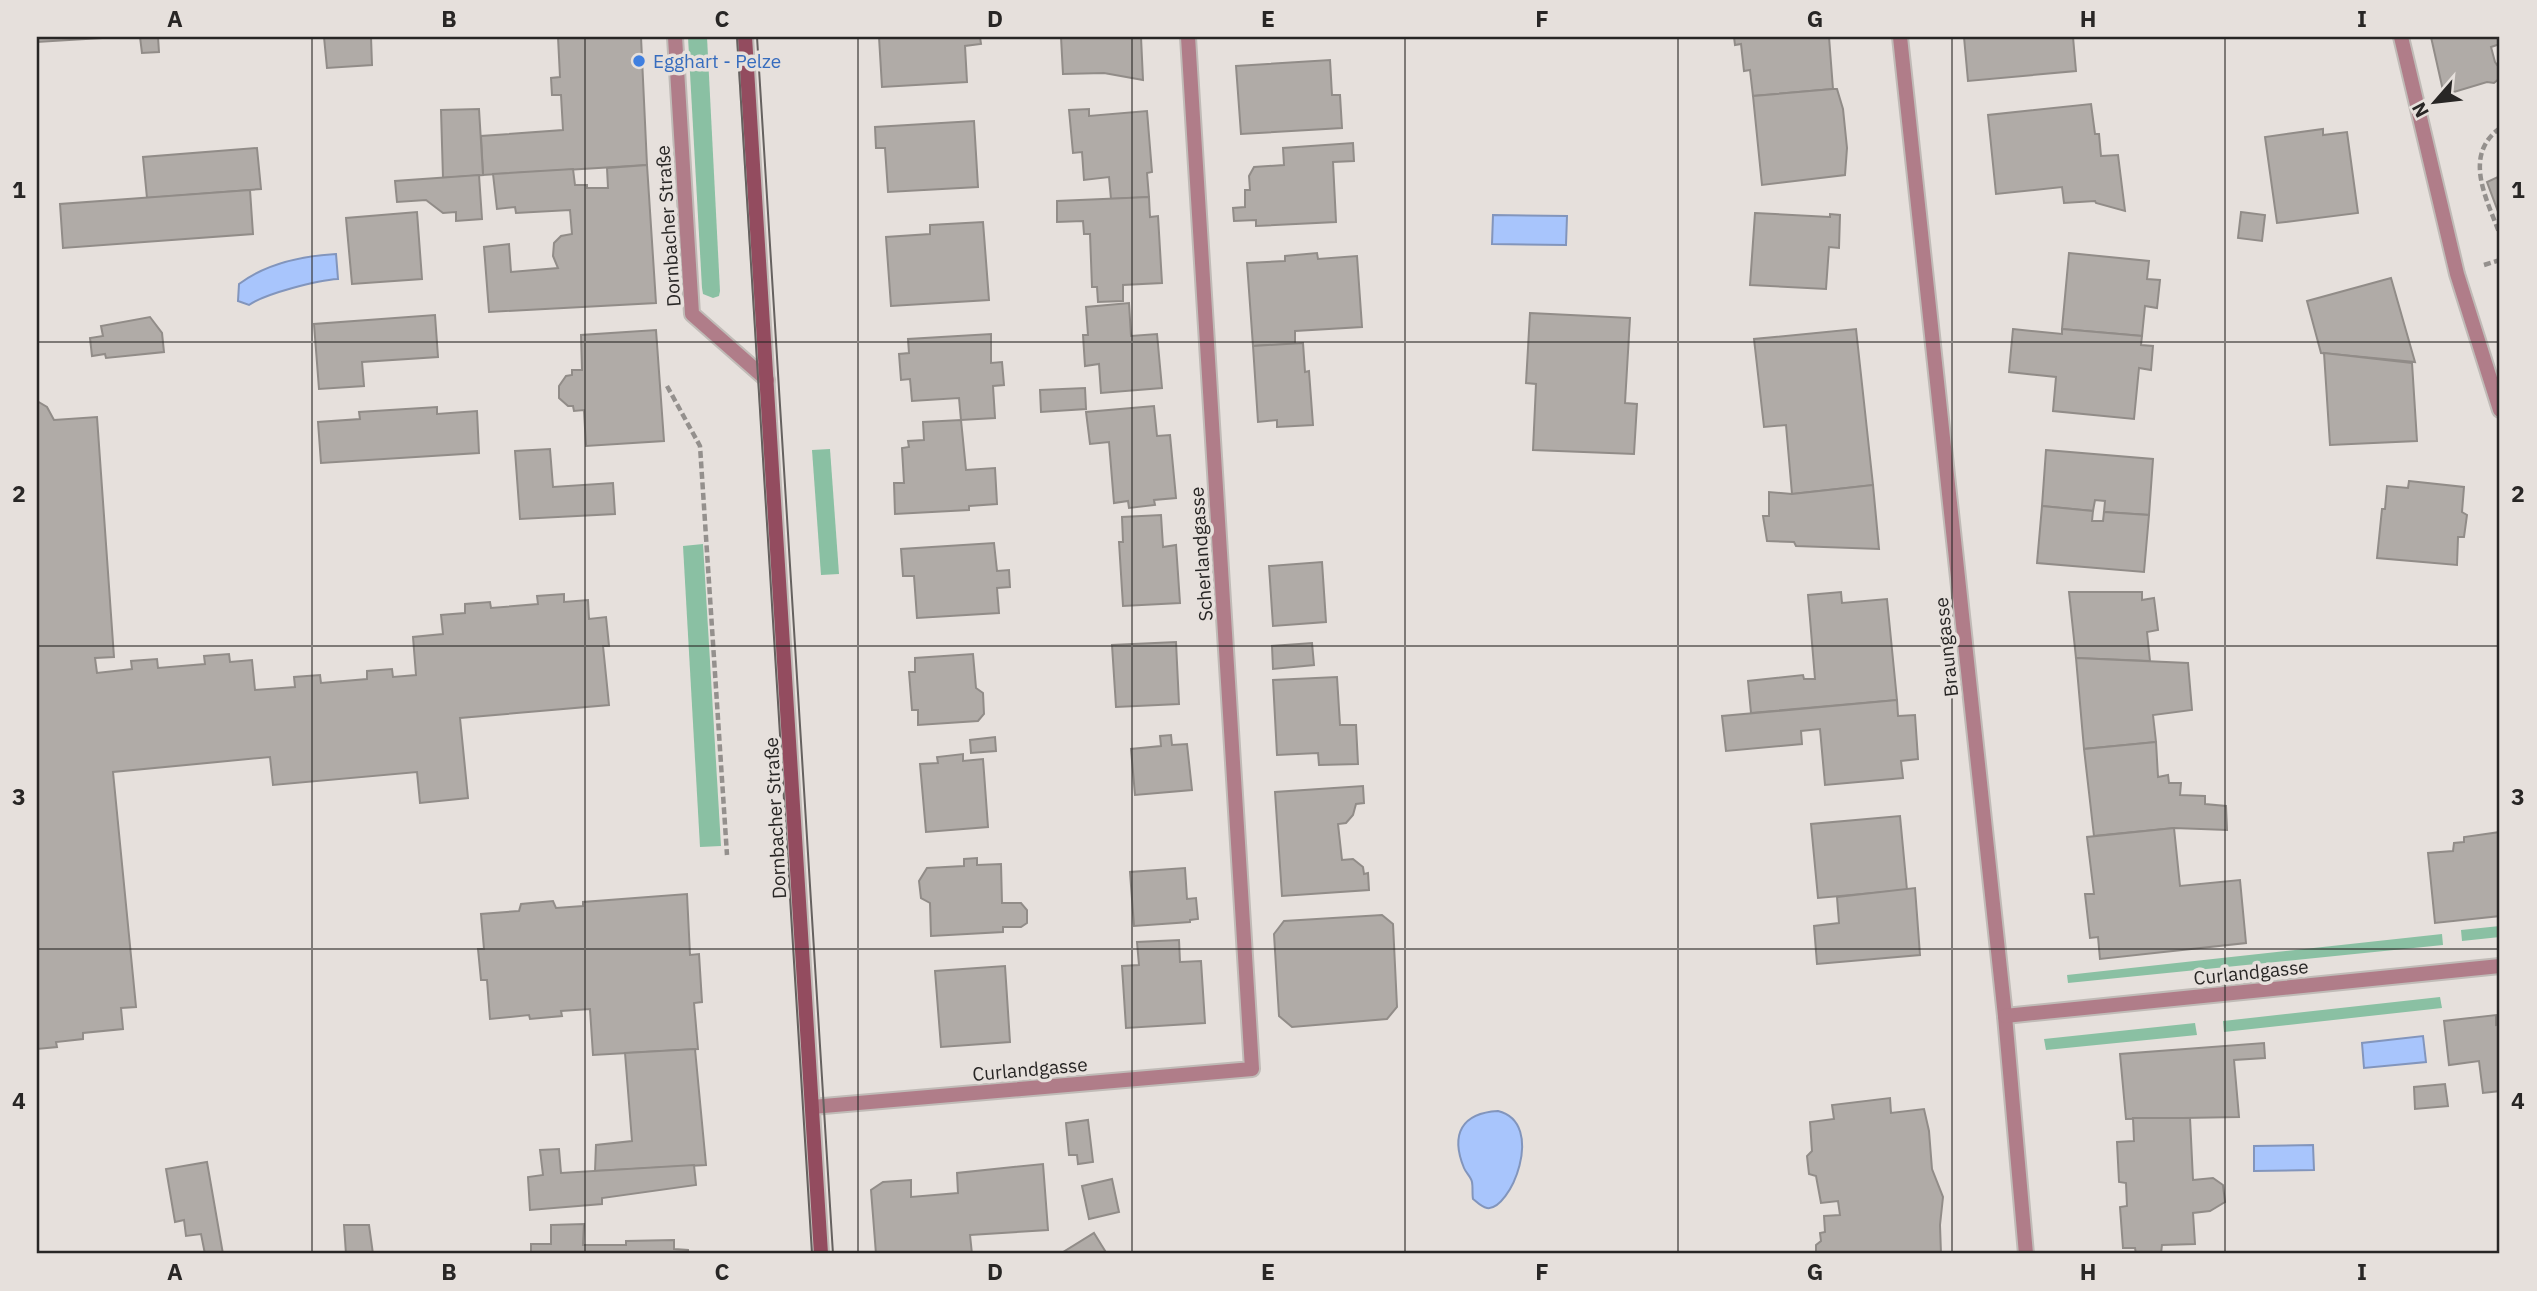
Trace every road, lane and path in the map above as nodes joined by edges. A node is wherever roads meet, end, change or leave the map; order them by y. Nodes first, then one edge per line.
1 (675, 37) edge
2 (746, 37) edge
3 (1188, 37) edge
4 (1900, 37) edge
5 (2401, 37) edge
6 (2500, 128) edge
7 (2500, 235) edge
8 (2500, 260) edge
9 (2479, 267) dead end
10 (767, 380) junction
11 (667, 386) dead end
12 (2500, 410) edge
13 (727, 855) dead end
14 (2500, 966) edge
15 (2005, 1016) junction
16 (1252, 1069) joint
17 (812, 1107) junction
18 (821, 1254) edge
19 (2026, 1254) edge

1 - 10 street, Dornbacher Straße
2 - 10 main road, Dornbacher Straße
3 - 16 street, Scherlandgasse
4 - 15 street, Braungasse
5 - 12 street
6 - 7 path
8 - 9 path
10 - 17 main road, Dornbacher Straße
11 - 13 path
14 - 15 street, Curlandgasse
15 - 19 street, Braungasse
16 - 17 street, Curlandgasse
17 - 18 main road, Dornbacher Straße

